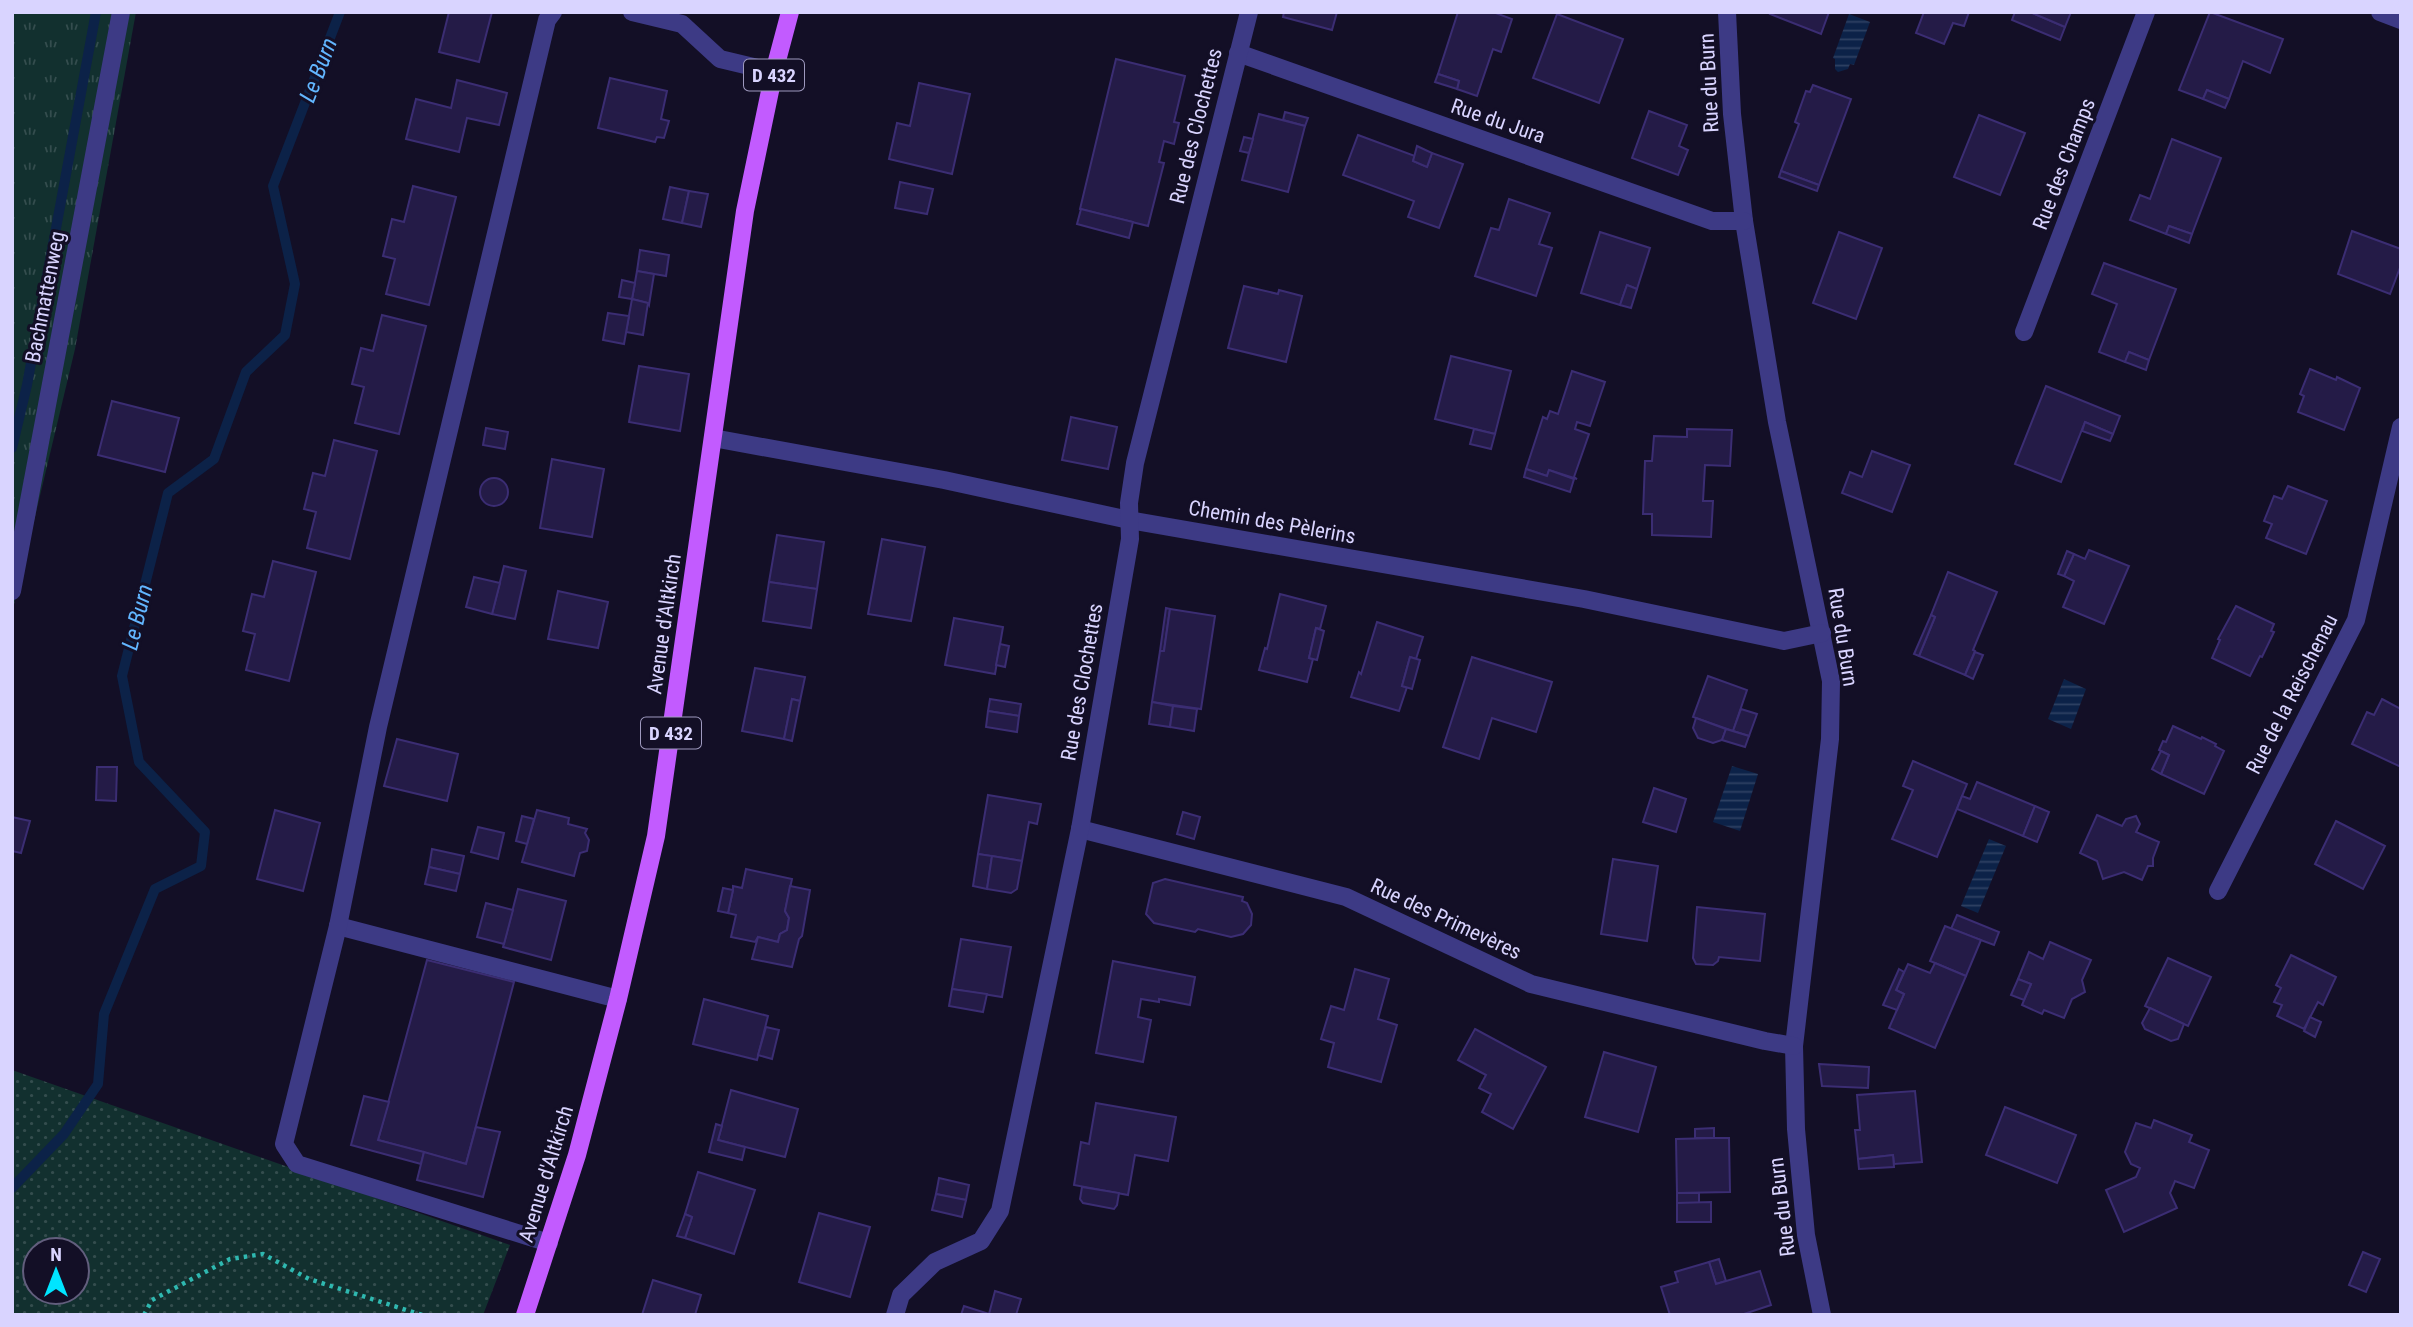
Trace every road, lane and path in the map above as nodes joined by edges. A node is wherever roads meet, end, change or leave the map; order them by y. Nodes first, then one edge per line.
1 (121, 12) edge
2 (553, 12) edge
3 (632, 12) edge
4 (790, 12) edge
5 (1249, 12) edge
6 (1727, 12) edge
7 (2146, 12) edge
8 (2380, 12) edge
9 (2401, 20) edge
10 (1238, 53) junction
11 (774, 72) junction
12 (1744, 221) junction
13 (2024, 332) dead end
14 (2401, 427) edge
15 (713, 438) junction
16 (1129, 520) junction
17 (12, 591) edge
18 (1822, 633) junction
19 (1080, 829) junction
20 (2218, 891) dead end
21 (338, 926) junction
22 (618, 999) junction
23 (1794, 1046) junction
24 (549, 1243) junction
25 (144, 1315) edge
26 (420, 1315) edge
27 (525, 1315) edge
28 (895, 1315) edge
29 (1822, 1315) edge

1 - 17 street, Bachmattenweg
2 - 21 street
3 - 11 street
4 - 11 main road, Avenue d'Altkirch / D 432
5 - 10 street, Rue des Clochettes
6 - 12 street, Rue du Burn
7 - 13 street, Rue des Champs
8 - 9 street
10 - 12 street, Rue du Jura
10 - 16 street, Rue des Clochettes
11 - 15 main road, Avenue d'Altkirch / D 432
12 - 18 street, Rue du Burn
14 - 20 street, Rue de la Reischenau
15 - 16 street, Chemin des Pèlerins
15 - 22 main road, Avenue d'Altkirch / D 432
16 - 18 street, Chemin des Pèlerins
16 - 19 street, Rue des Clochettes
18 - 23 street, Rue du Burn
19 - 23 street, Rue des Primevères
19 - 28 street, Rue des Clochettes
21 - 22 street
21 - 24 street
22 - 24 main road, Avenue d'Altkirch / D 432
23 - 29 street, Rue du Burn
24 - 27 main road, Avenue d'Altkirch / D 432
25 - 26 path

